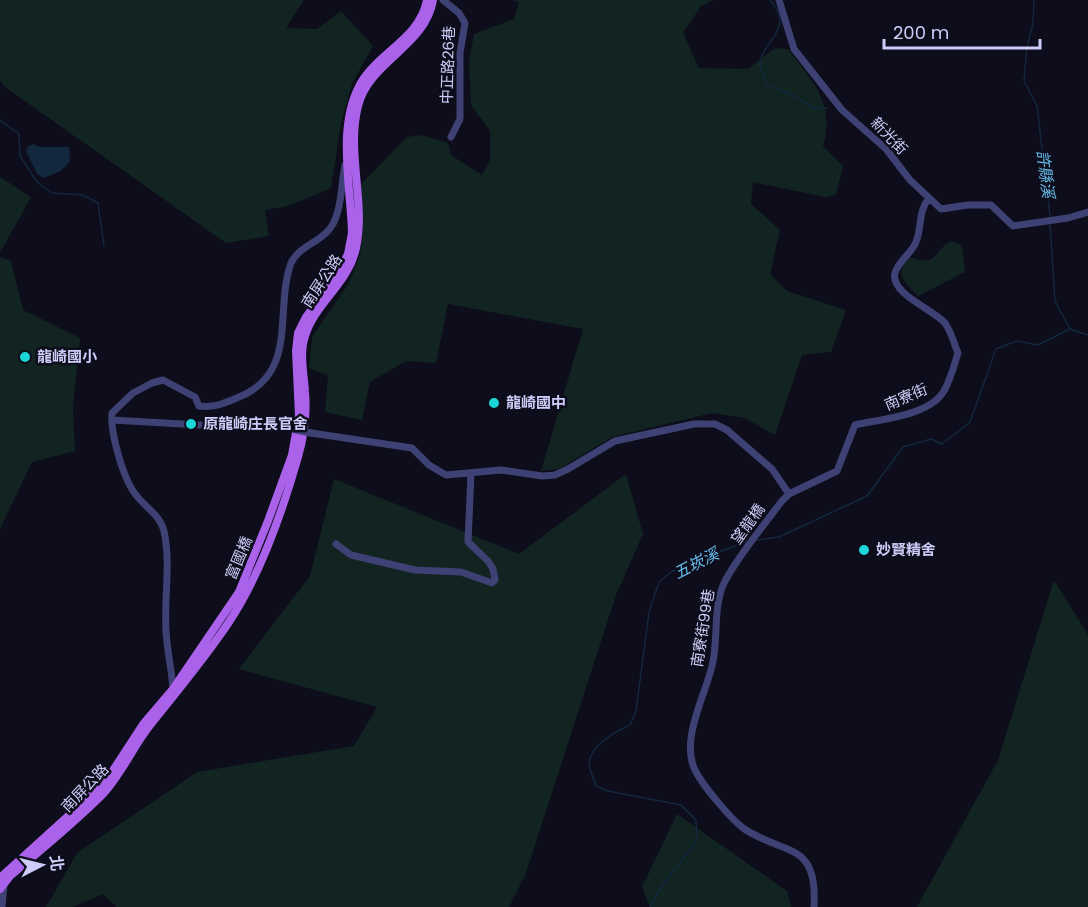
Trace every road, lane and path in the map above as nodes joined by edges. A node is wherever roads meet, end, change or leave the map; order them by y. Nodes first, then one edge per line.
1 (427, 0) edge
2 (433, 0) edge
3 (443, 0) edge
4 (779, 0) edge
5 (354, 130) junction
6 (451, 137) dead end
7 (348, 148) junction
8 (929, 198) junction
9 (1088, 212) edge
10 (112, 420) junction
11 (298, 443) junction
12 (471, 474) junction
13 (789, 494) junction
14 (336, 544) dead end
15 (738, 562) joint
16 (174, 692) junction
17 (1, 882) edge
18 (2, 907) edge
19 (814, 907) edge

1 - 7 main road, 南屏公路
2 - 5 main road, 南屏公路
3 - 6 street, 中正路26巷
4 - 8 street, 新光街
5 - 7 street
5 - 11 main road, 南屏公路
7 - 10 street
7 - 11 main road, 南屏公路
8 - 9 street, 新光街
8 - 13 street, 南寮街
10 - 12 street, bridge
10 - 16 street
11 - 16 main road, 富國橋
12 - 13 street
12 - 14 street
13 - 15 street, 望龍橋
15 - 19 street, 南寮街99巷
16 - 17 main road, 南屏公路
17 - 18 street

